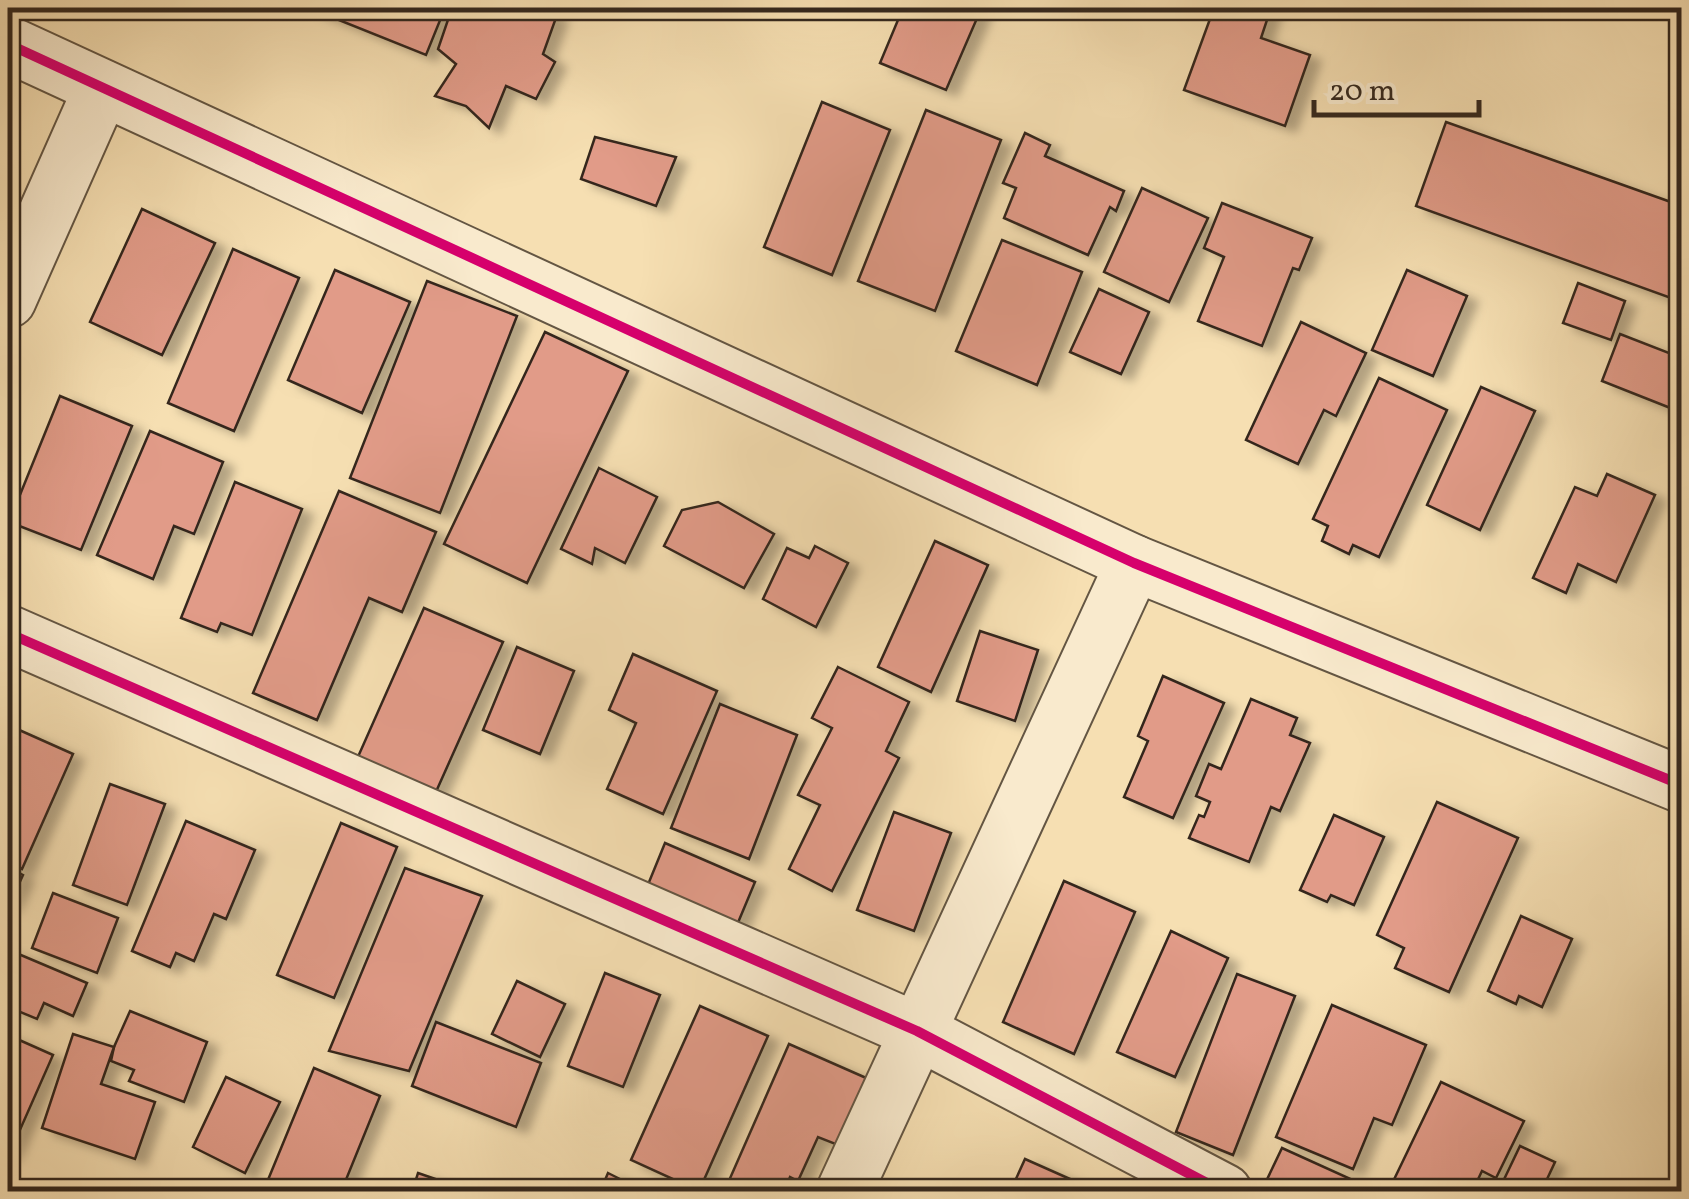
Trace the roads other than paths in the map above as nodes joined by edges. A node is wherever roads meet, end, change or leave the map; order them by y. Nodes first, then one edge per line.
1 (8, 44) edge
2 (102, 88) junction
3 (8, 300) edge
4 (1134, 564) junction
5 (8, 633) edge
6 (1682, 785) edge
7 (916, 1031) junction
8 (844, 1192) edge
9 (1224, 1192) edge

1 - 2 street
2 - 3 street
2 - 4 street
4 - 6 street
4 - 7 street
5 - 7 street
7 - 8 street
7 - 9 street

